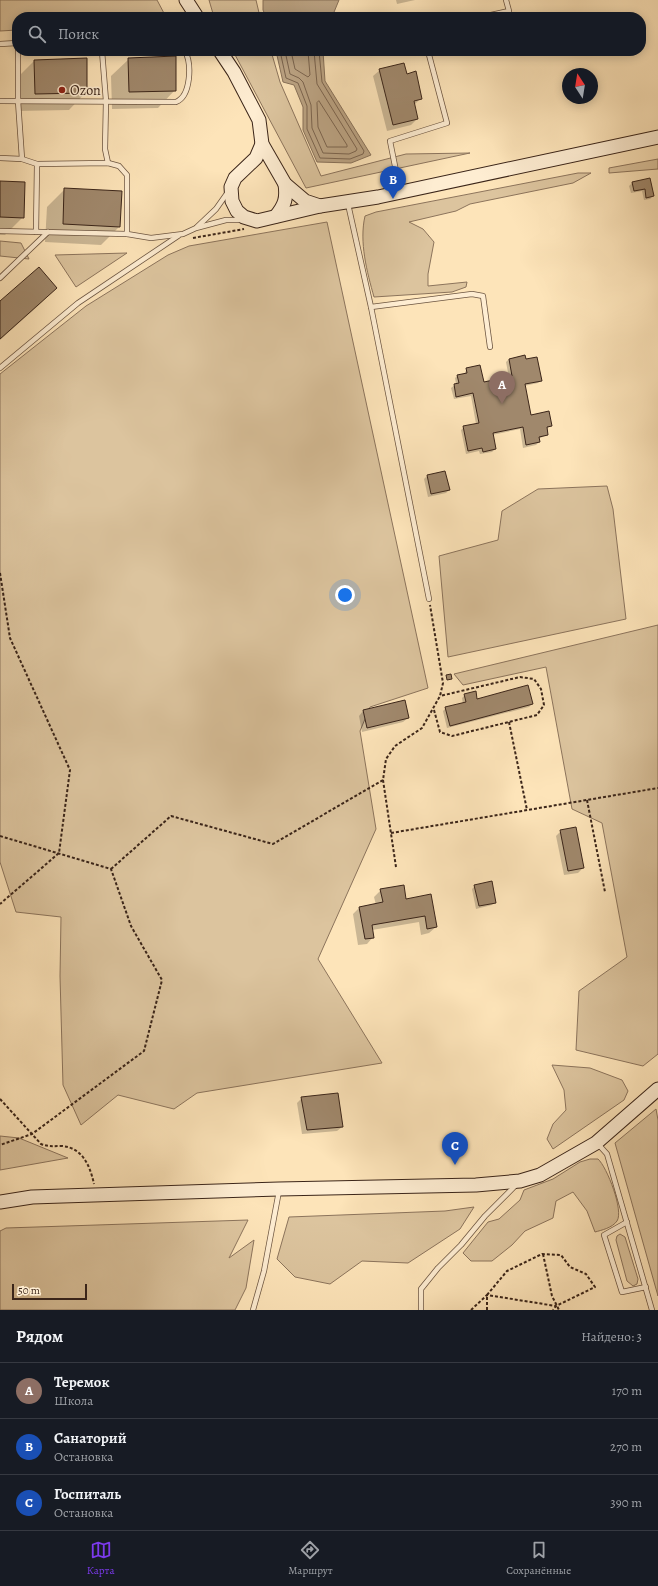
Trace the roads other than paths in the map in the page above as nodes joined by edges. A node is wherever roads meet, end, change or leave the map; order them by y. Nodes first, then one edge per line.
1 (186, 0) edge
2 (506, 0) edge
3 (194, 12) edge
4 (504, 12) edge
5 (12, 43) edge
6 (0, 44) edge
7 (18, 56) edge
8 (102, 56) edge
9 (187, 56) edge
10 (223, 56) edge
11 (429, 56) edge
12 (18, 101) junction
13 (106, 101) junction
14 (0, 102) edge
15 (658, 136) edge
16 (262, 144) junction
17 (0, 158) edge
18 (22, 159) junction
19 (108, 163) junction
20 (37, 164) junction
21 (245, 169) junction
22 (282, 179) junction
23 (231, 187) junction
24 (400, 192) junction
25 (347, 202) junction
26 (320, 206) junction
27 (276, 216) junction
28 (250, 220) junction
29 (196, 228) junction
30 (0, 231) edge
31 (36, 232) junction
32 (48, 232) junction
33 (127, 234) junction
34 (179, 235) junction
35 (0, 278) edge
36 (371, 307) junction
37 (490, 347) dead end
38 (0, 368) edge
39 (429, 599) road end
40 (658, 1089) edge
41 (596, 1143) junction
42 (520, 1181) junction
43 (279, 1188) junction
44 (0, 1202) edge
45 (628, 1222) junction
46 (646, 1287) junction
47 (253, 1310) edge
48 (421, 1310) edge
49 (652, 1310) edge

1 - 3 street
2 - 4 lane
5 - 6 lane
7 - 12 lane
8 - 13 lane
9 - 13 lane
10 - 16 street
11 - 24 lane
12 - 13 lane
12 - 14 lane
12 - 18 lane
13 - 19 lane
15 - 24 street
16 - 21 street
16 - 22 street
17 - 18 lane
18 - 20 lane
19 - 20 lane
19 - 33 lane
20 - 31 lane
21 - 22 street
21 - 23 street
22 - 26 street
22 - 27 street
23 - 28 street
23 - 29 lane
24 - 25 street
25 - 26 street
25 - 36 lane
26 - 27 street
27 - 28 street
28 - 29 lane
29 - 34 lane
30 - 31 lane
31 - 32 lane
32 - 33 lane
32 - 35 lane
33 - 34 lane
34 - 38 lane
36 - 37 lane
36 - 39 lane
40 - 41 street
41 - 42 street
41 - 45 lane
42 - 43 street
42 - 48 lane
43 - 44 street
43 - 47 lane
45 - 46 lane
45 - 46 lane
46 - 49 lane

